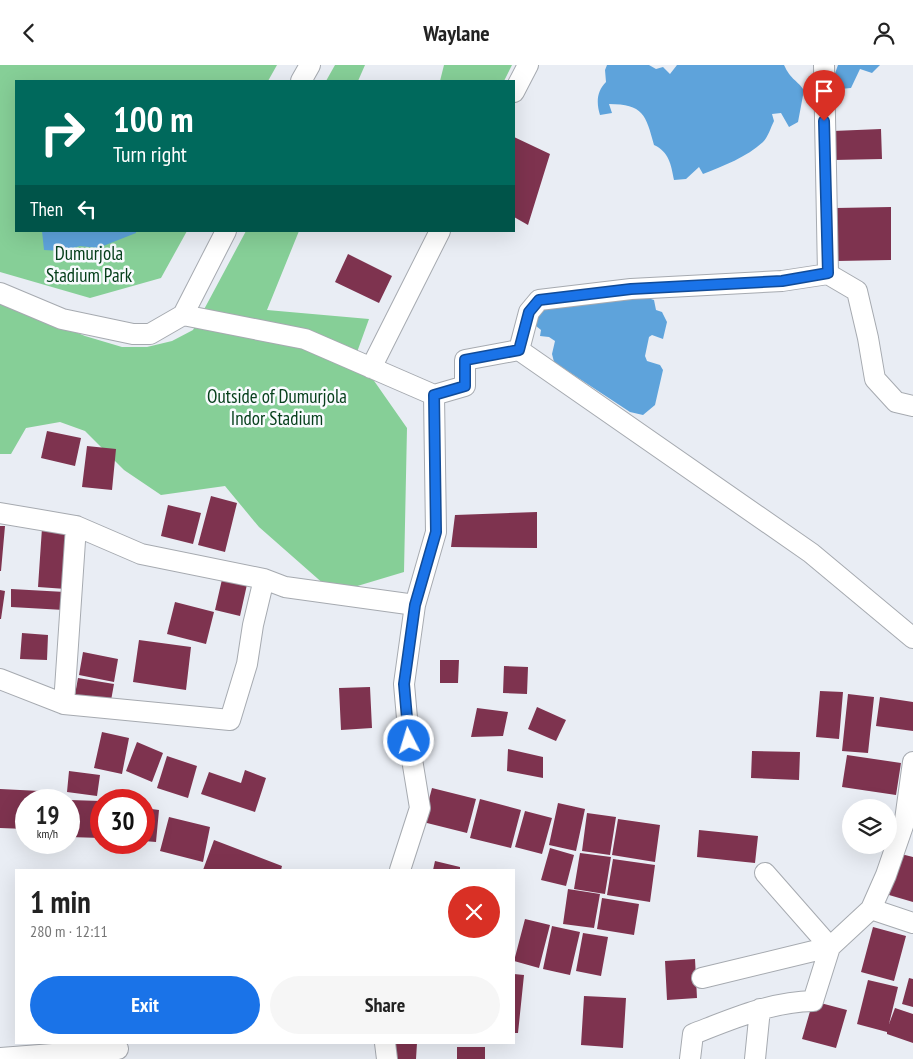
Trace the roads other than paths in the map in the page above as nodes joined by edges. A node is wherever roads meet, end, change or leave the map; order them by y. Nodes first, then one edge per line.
1 (310, 65) edge
2 (528, 65) edge
3 (824, 65) edge
4 (302, 80) edge
5 (515, 90) edge
6 (225, 232) edge
7 (439, 232) edge
8 (828, 273) junction
9 (0, 293) edge
10 (183, 315) junction
11 (519, 350) junction
12 (371, 368) junction
13 (434, 395) junction
14 (913, 406) edge
15 (0, 513) edge
16 (76, 526) junction
17 (264, 579) junction
18 (415, 605) junction
19 (913, 637) edge
20 (0, 679) edge
21 (64, 705) junction
22 (913, 761) edge
23 (400, 869) edge
24 (765, 873) dead end
25 (870, 909) junction
26 (913, 923) edge
27 (830, 947) junction
28 (702, 978) dead end
29 (760, 1009) junction
30 (385, 1044) edge
31 (118, 1050) edge
32 (0, 1058) edge
33 (387, 1059) edge
34 (690, 1059) edge
35 (755, 1059) edge

1 - 4 street
2 - 5 street
3 - 8 street
6 - 10 street
7 - 12 street
8 - 11 street
8 - 14 street
9 - 10 street
10 - 12 street
11 - 13 street
11 - 19 street
12 - 13 street
13 - 18 street
15 - 16 street
16 - 17 street
16 - 21 street
17 - 18 street
17 - 21 street
18 - 23 street
20 - 21 street
22 - 25 street
24 - 27 street
25 - 26 street
25 - 27 street
27 - 28 street
27 - 29 street
29 - 34 street
29 - 35 street
30 - 33 street
31 - 32 street

